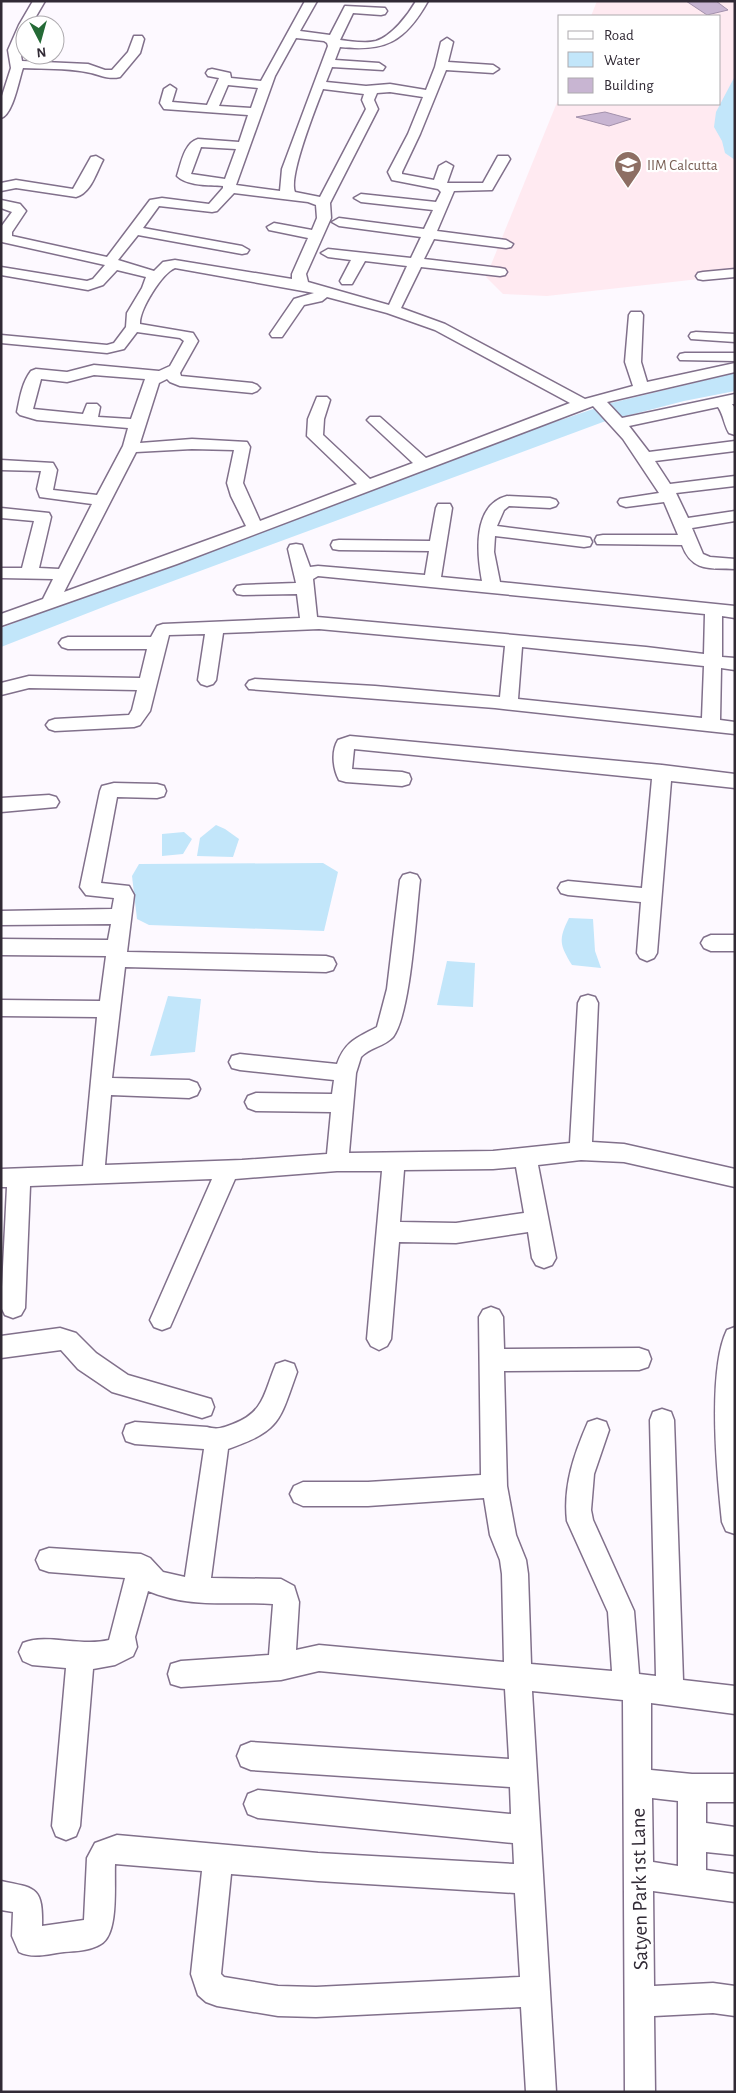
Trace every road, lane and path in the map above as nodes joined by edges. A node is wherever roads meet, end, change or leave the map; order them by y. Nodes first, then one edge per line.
1 (39, 1) edge
2 (311, 1) edge
3 (422, 1) edge
4 (381, 11) dead end
5 (31, 15) edge
6 (292, 34) junction
7 (138, 39) dead end
8 (334, 42) junction
9 (448, 42) dead end
10 (327, 63) junction
11 (16, 65) edge
12 (32, 65) edge
13 (441, 67) junction
14 (379, 68) dead end
15 (493, 70) dead end
16 (212, 73) dead end
17 (224, 81) junction
18 (6, 83) edge
19 (266, 85) junction
20 (319, 85) junction
21 (170, 89) dead end
22 (372, 90) junction
23 (430, 94) junction
24 (211, 109) junction
25 (256, 112) junction
26 (1, 114) edge
27 (243, 146) junction
28 (503, 159) dead end
29 (96, 160) dead end
30 (446, 166) dead end
31 (1, 186) edge
32 (230, 186) junction
33 (442, 186) junction
34 (290, 195) junction
35 (361, 198) dead end
36 (323, 203) junction
37 (1, 204) edge
38 (441, 207) junction
39 (339, 222) dead end
40 (274, 227) dead end
41 (134, 230) junction
42 (429, 233) junction
43 (316, 235) junction
44 (506, 244) dead end
45 (242, 250) dead end
46 (328, 253) dead end
47 (360, 257) junction
48 (112, 263) junction
49 (415, 264) junction
50 (500, 272) dead end
51 (735, 273) edge
52 (3, 274) edge
53 (703, 276) dead end
54 (154, 278) junction
55 (347, 281) dead end
56 (302, 285) junction
57 (324, 292) junction
58 (392, 310) junction
59 (636, 315) dead end
60 (133, 327) junction
61 (277, 334) dead end
62 (696, 336) dead end
63 (735, 338) edge
64 (1, 339) edge
65 (685, 357) dead end
66 (735, 357) edge
67 (735, 367) edge
68 (166, 374) junction
69 (252, 388) dead end
70 (641, 388) junction
71 (322, 400) dead end
72 (729, 401) edge
73 (593, 403) junction
74 (375, 420) dead end
75 (618, 423) junction
76 (136, 424) junction
77 (735, 430) edge
78 (131, 446) junction
79 (735, 446) edge
80 (643, 458) junction
81 (424, 464) junction
82 (2, 465) edge
83 (735, 481) edge
84 (1, 484) edge
85 (368, 486) junction
86 (667, 493) junction
87 (550, 502) dead end
88 (626, 502) dead end
89 (100, 503) junction
90 (444, 508) dead end
91 (1, 513) edge
92 (735, 516) edge
93 (683, 524) junction
94 (255, 528) junction
95 (487, 530) junction
96 (603, 540) dead end
97 (688, 540) junction
98 (584, 542) dead end
99 (339, 545) dead end
100 (438, 546) junction
101 (296, 549) dead end
102 (735, 564) edge
103 (1, 573) edge
104 (29, 573) junction
105 (64, 574) junction
106 (432, 582) junction
107 (304, 583) junction
108 (492, 587) junction
109 (243, 590) dead end
110 (49, 604) junction
111 (714, 609) junction
112 (735, 612) edge
113 (1, 620) edge
114 (309, 623) junction
115 (215, 627) junction
116 (514, 641) junction
117 (68, 643) dead end
118 (158, 643) junction
119 (713, 661) junction
120 (735, 664) edge
121 (208, 680) dead end
122 (148, 684) junction
123 (254, 685) dead end
124 (1, 689) edge
125 (508, 704) junction
126 (55, 725) dead end
127 (711, 726) junction
128 (735, 728) edge
129 (662, 772) junction
130 (402, 779) dead end
131 (735, 781) edge
132 (157, 791) dead end
133 (49, 802) dead end
134 (1, 805) edge
135 (410, 880) dead end
136 (568, 888) dead end
137 (651, 896) junction
138 (1, 918) edge
139 (121, 921) junction
140 (711, 943) dead end
141 (735, 943) edge
142 (1, 947) edge
143 (116, 953) junction
144 (646, 953) dead end
145 (326, 964) dead end
146 (588, 1004) dead end
147 (1, 1008) edge
148 (109, 1009) junction
149 (240, 1062) dead end
150 (345, 1073) junction
151 (100, 1086) junction
152 (189, 1089) dead end
153 (256, 1102) dead end
154 (343, 1103) junction
155 (581, 1151) junction
156 (525, 1157) junction
157 (394, 1161) junction
158 (337, 1162) junction
159 (226, 1170) junction
160 (93, 1175) junction
161 (10, 1178) edge
162 (735, 1178) edge
163 (536, 1221) junction
164 (388, 1232) junction
165 (544, 1258) dead end
166 (13, 1308) dead end
167 (491, 1317) dead end
168 (162, 1320) dead end
169 (735, 1337) edge
170 (380, 1339) dead end
171 (1, 1347) edge
172 (639, 1359) dead end
173 (492, 1360) junction
174 (285, 1372) dead end
175 (202, 1407) dead end
176 (662, 1420) dead end
177 (597, 1430) dead end
178 (135, 1433) dead end
179 (214, 1442) junction
180 (494, 1486) junction
181 (303, 1494) dead end
182 (735, 1522) edge
183 (48, 1560) dead end
184 (141, 1567) junction
185 (196, 1590) junction
186 (32, 1652) dead end
187 (81, 1655) junction
188 (281, 1666) junction
189 (181, 1674) dead end
190 (518, 1677) junction
191 (630, 1687) junction
192 (670, 1692) junction
193 (735, 1700) edge
194 (251, 1756) dead end
195 (523, 1774) junction
196 (637, 1783) junction
197 (692, 1788) junction
198 (735, 1788) edge
199 (258, 1804) dead end
200 (66, 1826) dead end
201 (526, 1830) junction
202 (692, 1836) junction
203 (735, 1841) edge
204 (218, 1858) junction
205 (640, 1874) junction
206 (529, 1879) junction
207 (692, 1882) junction
208 (735, 1888) edge
209 (1, 1895) edge
210 (535, 1991) junction
211 (735, 2001) edge
212 (641, 2002) junction
213 (541, 2092) edge
214 (640, 2092) edge

1 - 5 street
2 - 6 street
3 - 8 street
4 - 8 street
6 - 8 street
6 - 19 street
7 - 12 street
8 - 10 street
9 - 13 street
10 - 14 street
10 - 20 street
11 - 18 street
13 - 15 street
13 - 23 street
16 - 17 street
17 - 19 street
17 - 24 street
18 - 26 street
19 - 25 street
20 - 22 street
20 - 34 street
21 - 24 street
22 - 23 street
22 - 36 street
23 - 33 street
24 - 25 street
25 - 27 street
27 - 32 street
27 - 32 street
28 - 33 street
29 - 31 street
30 - 33 street
32 - 34 street
32 - 41 street
33 - 38 street
34 - 36 street
35 - 38 street
36 - 43 street
37 - 48 street
38 - 42 street
39 - 42 street
40 - 43 street
41 - 45 street
41 - 48 street
42 - 44 street
42 - 49 street
43 - 56 street
46 - 47 street
47 - 49 street
47 - 55 street
48 - 52 street
48 - 54 street
49 - 50 street
49 - 58 street
51 - 53 street
54 - 56 street
54 - 60 street
56 - 57 street
57 - 58 street
57 - 61 street
58 - 73 street
59 - 70 street
60 - 64 street
60 - 68 street
62 - 63 street
65 - 66 street
67 - 70 street
68 - 69 street
68 - 76 street
68 - 76 street
70 - 73 street
71 - 85 street
72 - 75 street
72 - 77 street
73 - 75 street
73 - 81 street
74 - 81 street
75 - 80 street
76 - 78 street
78 - 89 street
78 - 94 street
79 - 80 street
80 - 86 street
81 - 85 street
82 - 84 street
82 - 89 street
83 - 86 street
85 - 94 street
86 - 88 street
86 - 93 street
87 - 95 street
89 - 105 street
90 - 100 street
91 - 104 street
92 - 93 street
93 - 97 street
94 - 110 street
95 - 98 street
95 - 108 street
96 - 97 street
97 - 102 street
99 - 100 street
100 - 106 street
101 - 107 street
103 - 104 street
104 - 105 street
105 - 110 street
106 - 107 street
106 - 108 street
107 - 109 street
107 - 114 street
108 - 111 street
110 - 113 street
111 - 112 street
111 - 119 street
114 - 115 street
114 - 116 street
115 - 118 street
115 - 121 street
116 - 119 street
116 - 125 street
117 - 118 street
118 - 122 street
119 - 120 street
119 - 127 street
122 - 124 street
122 - 126 street
123 - 125 street
125 - 127 street
127 - 128 street
129 - 130 street
129 - 131 street
129 - 137 street
132 - 139 street
133 - 134 street
135 - 150 street
136 - 137 street
137 - 144 street
138 - 139 street
139 - 143 street
140 - 141 street
142 - 143 street
143 - 145 street
143 - 148 street
146 - 155 street
147 - 148 street
148 - 151 street
149 - 150 street
150 - 154 street
151 - 152 street
151 - 160 street
153 - 154 street
154 - 158 street
155 - 156 street
155 - 162 street
156 - 157 street
156 - 163 street
157 - 158 street
157 - 164 street
158 - 159 street
159 - 160 street
159 - 168 street
160 - 161 street
161 - 166 street
163 - 164 street
163 - 165 street
164 - 170 street
167 - 173 street
169 - 182 street
171 - 175 street
172 - 173 street
173 - 180 street
174 - 179 street
176 - 192 street
177 - 191 street, Satyen Park 1st Lane
178 - 179 street
179 - 185 street
180 - 181 street
180 - 190 street
183 - 184 street
184 - 185 street
184 - 187 street
185 - 188 street
186 - 187 street
187 - 200 street
188 - 189 street
188 - 190 street
190 - 191 street
190 - 195 street
191 - 192 street
191 - 196 street, Satyen Park 1st Lane
192 - 193 street
194 - 195 street
195 - 201 street
196 - 197 street
196 - 205 street, Satyen Park 1st Lane
197 - 198 street
197 - 202 street
199 - 201 street
201 - 206 street
202 - 203 street
202 - 207 street
204 - 206 street
204 - 209 street
204 - 210 street
205 - 207 street
205 - 212 street, Satyen Park 1st Lane
206 - 210 street
207 - 208 street
210 - 213 street
211 - 212 street
212 - 214 street, Satyen Park 1st Lane

